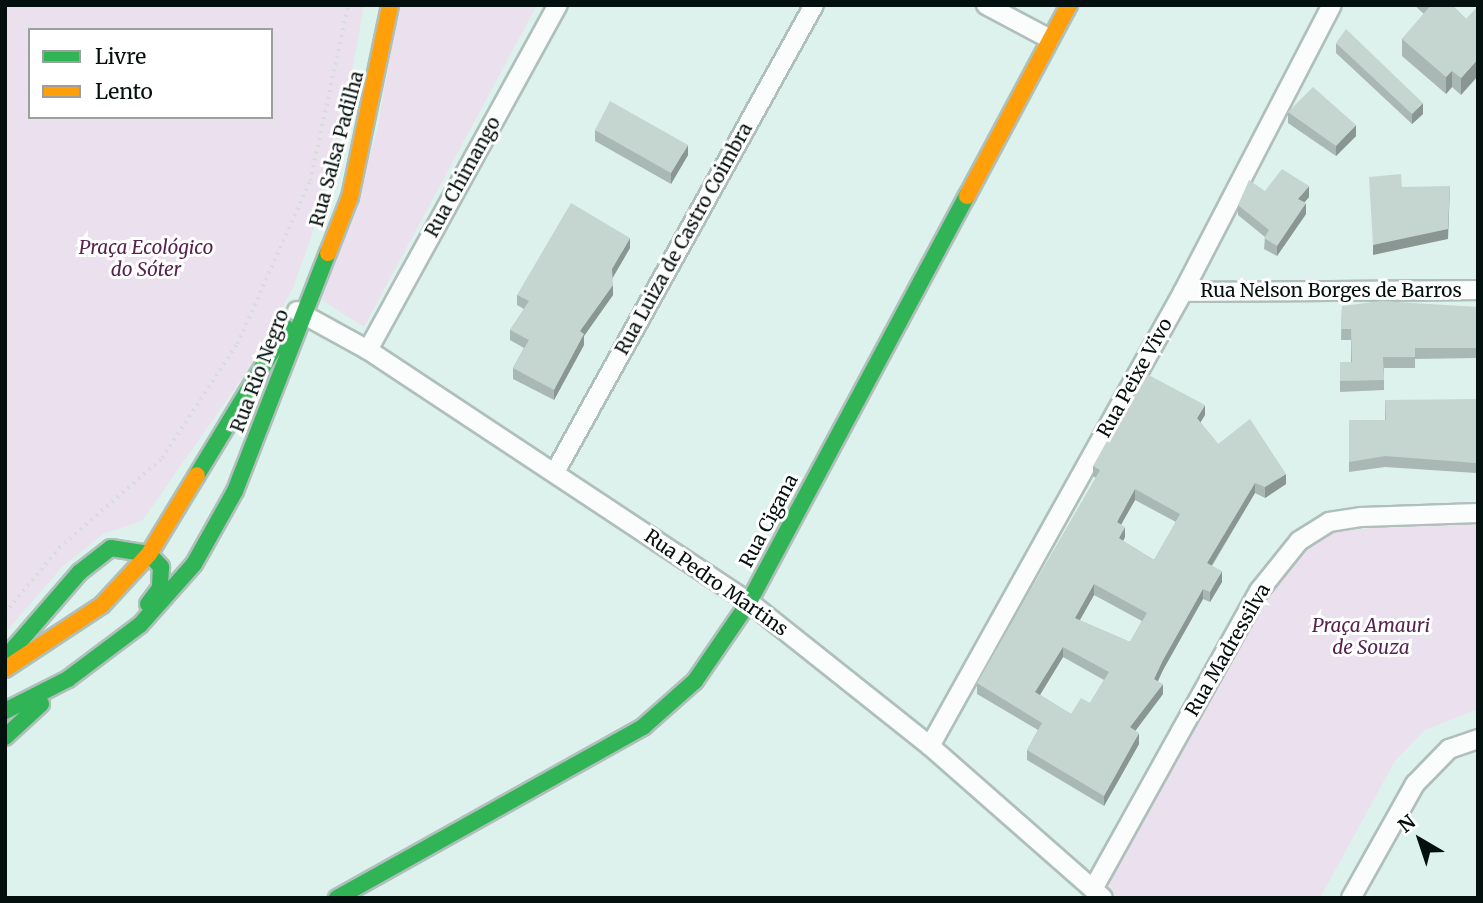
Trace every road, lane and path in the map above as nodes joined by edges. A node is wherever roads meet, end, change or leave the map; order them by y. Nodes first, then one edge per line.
1 (348, 5) edge
2 (390, 5) edge
3 (558, 5) edge
4 (814, 5) edge
5 (986, 5) edge
6 (1069, 5) edge
7 (1332, 5) edge
8 (1050, 39) junction
9 (1478, 290) edge
10 (1183, 292) junction
11 (304, 308) junction
12 (368, 350) junction
13 (555, 472) junction
14 (1478, 513) edge
15 (149, 554) junction
16 (749, 602) junction
17 (5, 613) edge
18 (115, 647) junction
19 (5, 658) edge
20 (5, 668) edge
21 (68, 679) junction
22 (5, 712) edge
23 (5, 737) edge
24 (1478, 739) edge
25 (930, 746) junction
26 (1098, 893) edge
27 (337, 898) edge
28 (1351, 898) edge

1 - 17 path
2 - 11 main road, Rua Salsa Padilha
3 - 12 street, Rua Chimango
4 - 13 street, Rua Luiza de Castro Coimbra
5 - 8 street
6 - 8 main road, Rua Cigana
7 - 10 street, Rua Peixe Vivo
8 - 16 main road, Rua Cigana
9 - 10 street, Rua Nelson Borges de Barros
10 - 25 street, Rua Peixe Vivo
11 - 12 street, Rua Pedro Martins
11 - 15 main road, Rua Rio Negro
11 - 18 main road, Rua Rio Negro
12 - 13 street, Rua Pedro Martins
13 - 16 street, Rua Pedro Martins
14 - 26 street, Rua Madressilva
15 - 18 main road
15 - 19 main road
15 - 20 main road, Rua Rio Negro
16 - 25 street, Rua Pedro Martins
16 - 27 main road, Rua Cigana
18 - 21 main road, Rua Rio Negro
21 - 22 main road, Rua Rio Negro
21 - 23 main road
24 - 28 street
25 - 26 street, Rua Pedro Martins

